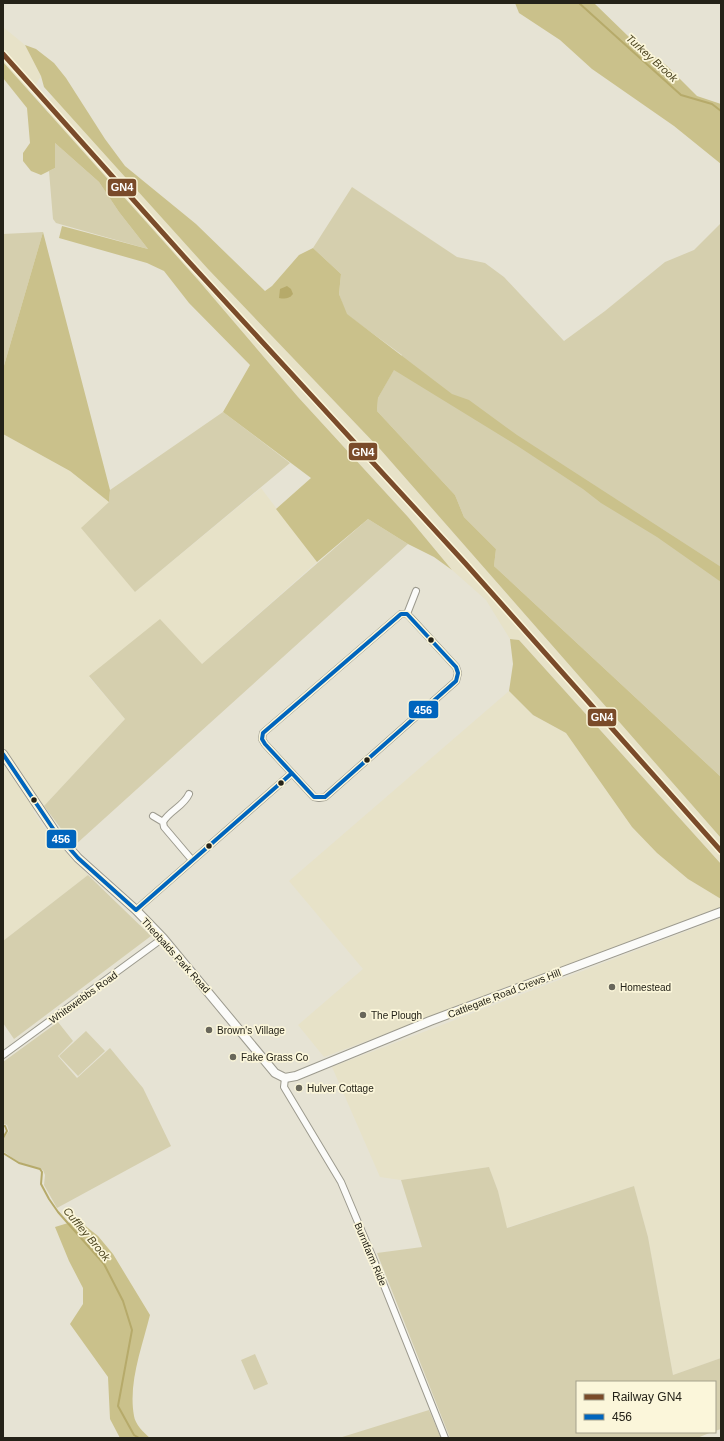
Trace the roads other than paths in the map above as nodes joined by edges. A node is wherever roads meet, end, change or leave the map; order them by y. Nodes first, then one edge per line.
1 (416, 591) dead end
2 (407, 614) junction
3 (3, 754) edge
4 (292, 774) junction
5 (189, 794) dead end
6 (153, 816) dead end
7 (163, 822) junction
8 (192, 860) junction
9 (136, 910) junction
10 (721, 912) edge
11 (163, 938) junction
12 (3, 1055) edge
13 (287, 1078) junction
14 (445, 1438) edge

1 - 2 street
2 - 4 street
2 - 4 street
3 - 9 street, Theobalds Park Road
4 - 8 street
5 - 7 street
6 - 7 street
7 - 8 street
8 - 9 street
9 - 11 street, Theobalds Park Road
10 - 13 street, Cattlegate Road Crews Hill
11 - 12 street, Whitewebbs Road
11 - 13 street, Theobalds Park Road
13 - 14 street, Burntfarm Ride

